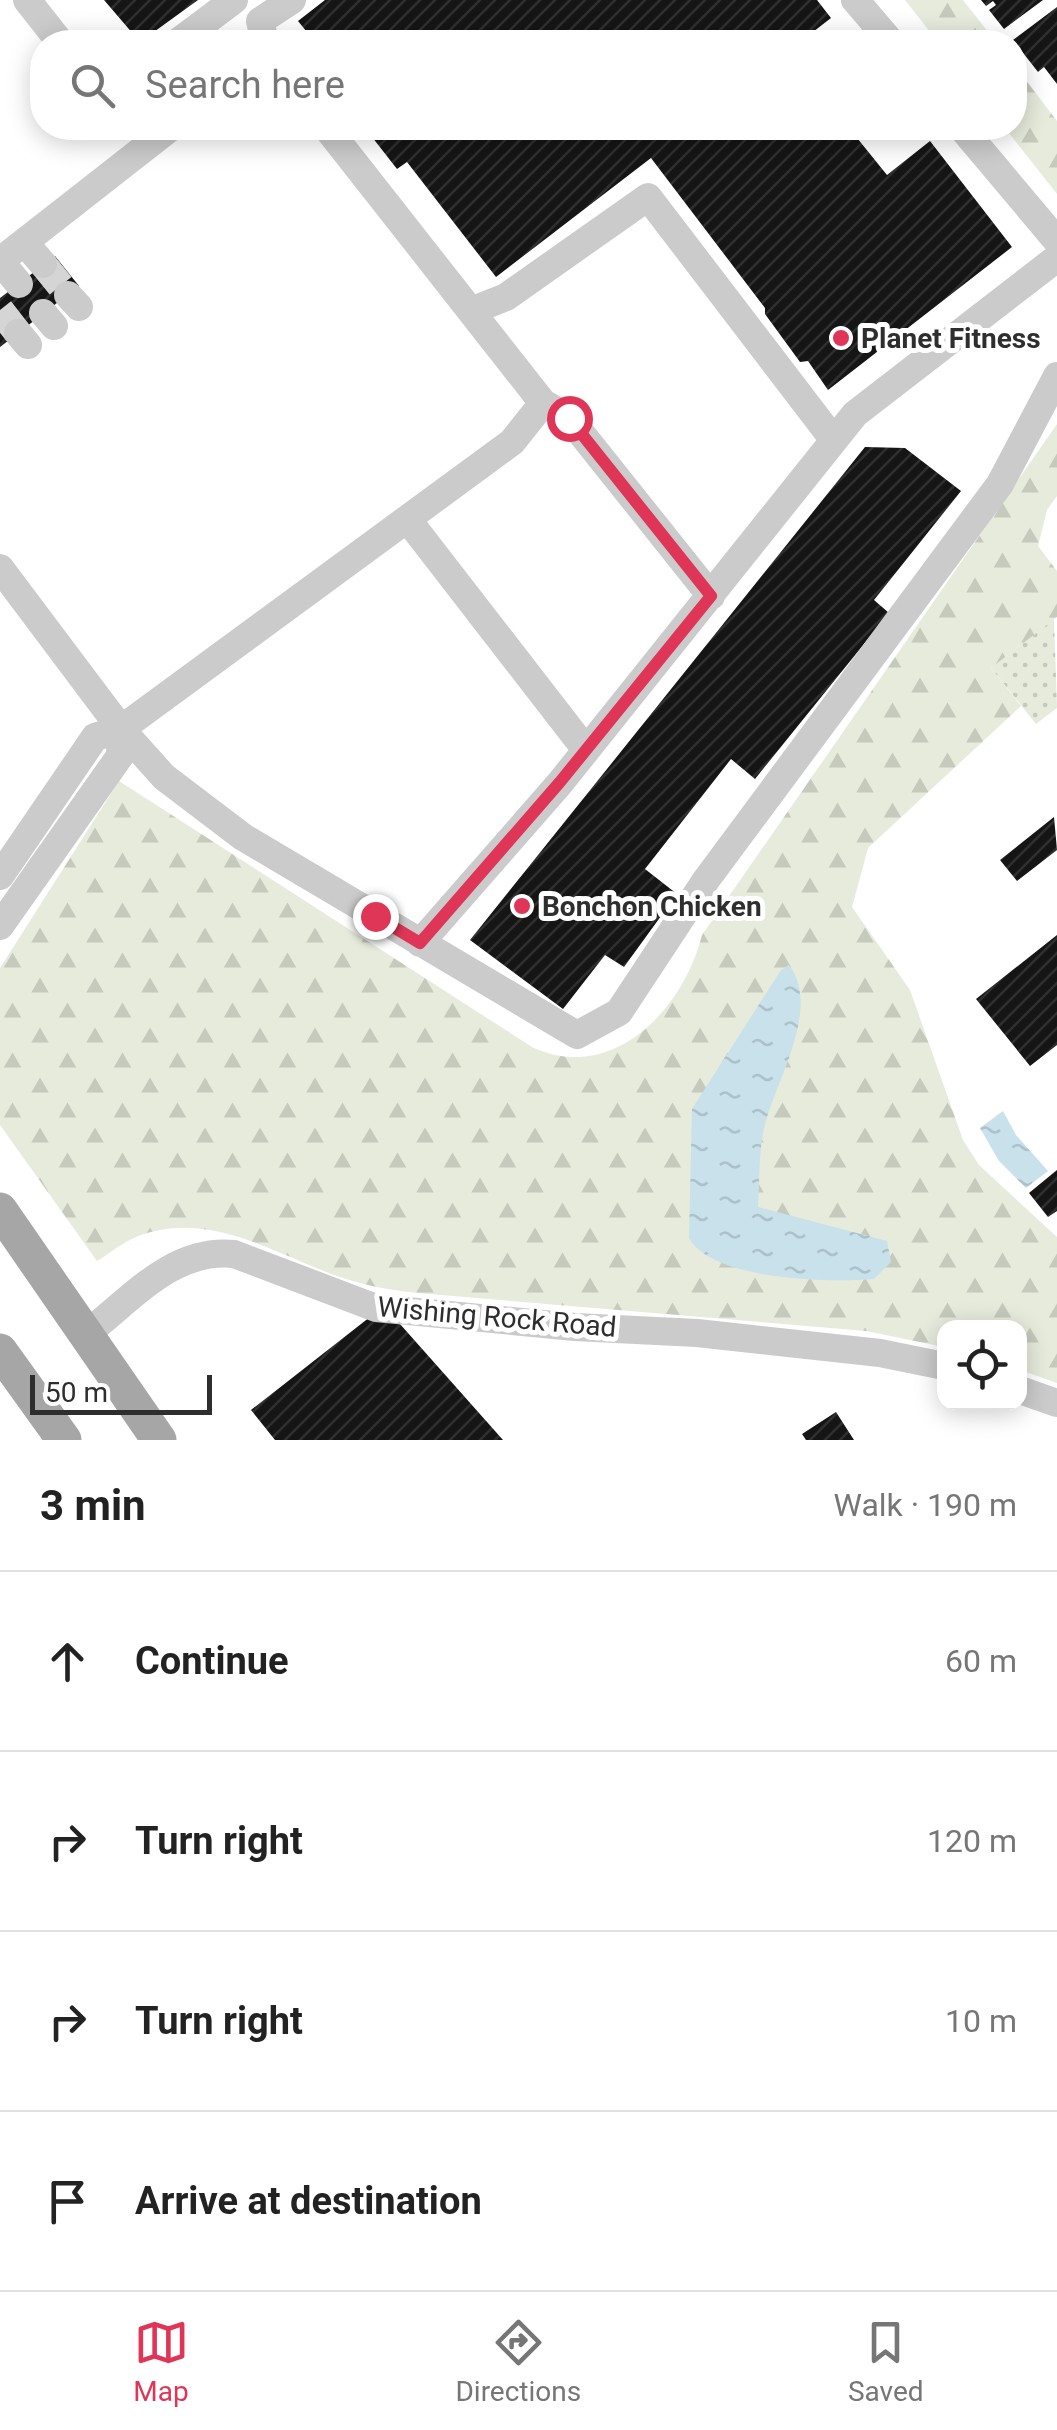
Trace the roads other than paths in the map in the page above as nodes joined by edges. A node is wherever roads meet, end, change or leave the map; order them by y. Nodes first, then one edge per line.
1 (27, 0) edge
2 (234, 0) edge
3 (292, 0) edge
4 (855, 0) edge
5 (51, 30) edge
6 (194, 30) edge
7 (263, 30) edge
8 (881, 30) edge
9 (133, 140) edge
10 (336, 140) edge
11 (972, 140) edge
12 (1057, 241) edge
13 (24, 242) junction
14 (1057, 258) edge
15 (0, 261) edge
16 (43, 264) tunnel mouth
17 (19, 284) tunnel mouth
18 (470, 311) junction
19 (1057, 376) edge
20 (543, 403) junction
21 (833, 439) junction
22 (408, 520) junction
23 (0, 568) edge
24 (711, 596) junction
25 (122, 729) junction
26 (586, 750) junction
27 (0, 876) edge
28 (0, 926) edge
29 (420, 943) junction
30 (0, 1210) edge
31 (85, 1335) junction
32 (1, 1353) edge
33 (937, 1365) edge
34 (1027, 1392) edge
35 (1057, 1403) edge
36 (64, 1440) edge
37 (159, 1440) edge

1 - 5 street
2 - 6 street
3 - 7 street
4 - 8 street
9 - 13 street
10 - 18 street
11 - 12 street
13 - 15 street
13 - 16 street
14 - 21 street
15 - 17 street
18 - 20 street
18 - 21 street
19 - 29 street
20 - 22 street
20 - 24 street
21 - 24 street
22 - 25 street
22 - 26 street
23 - 25 street
24 - 26 street
25 - 27 street
25 - 28 street
25 - 29 street
26 - 29 street
30 - 31 main road
31 - 33 street, Wishing Rock Road
31 - 37 main road
32 - 36 main road
34 - 35 street

